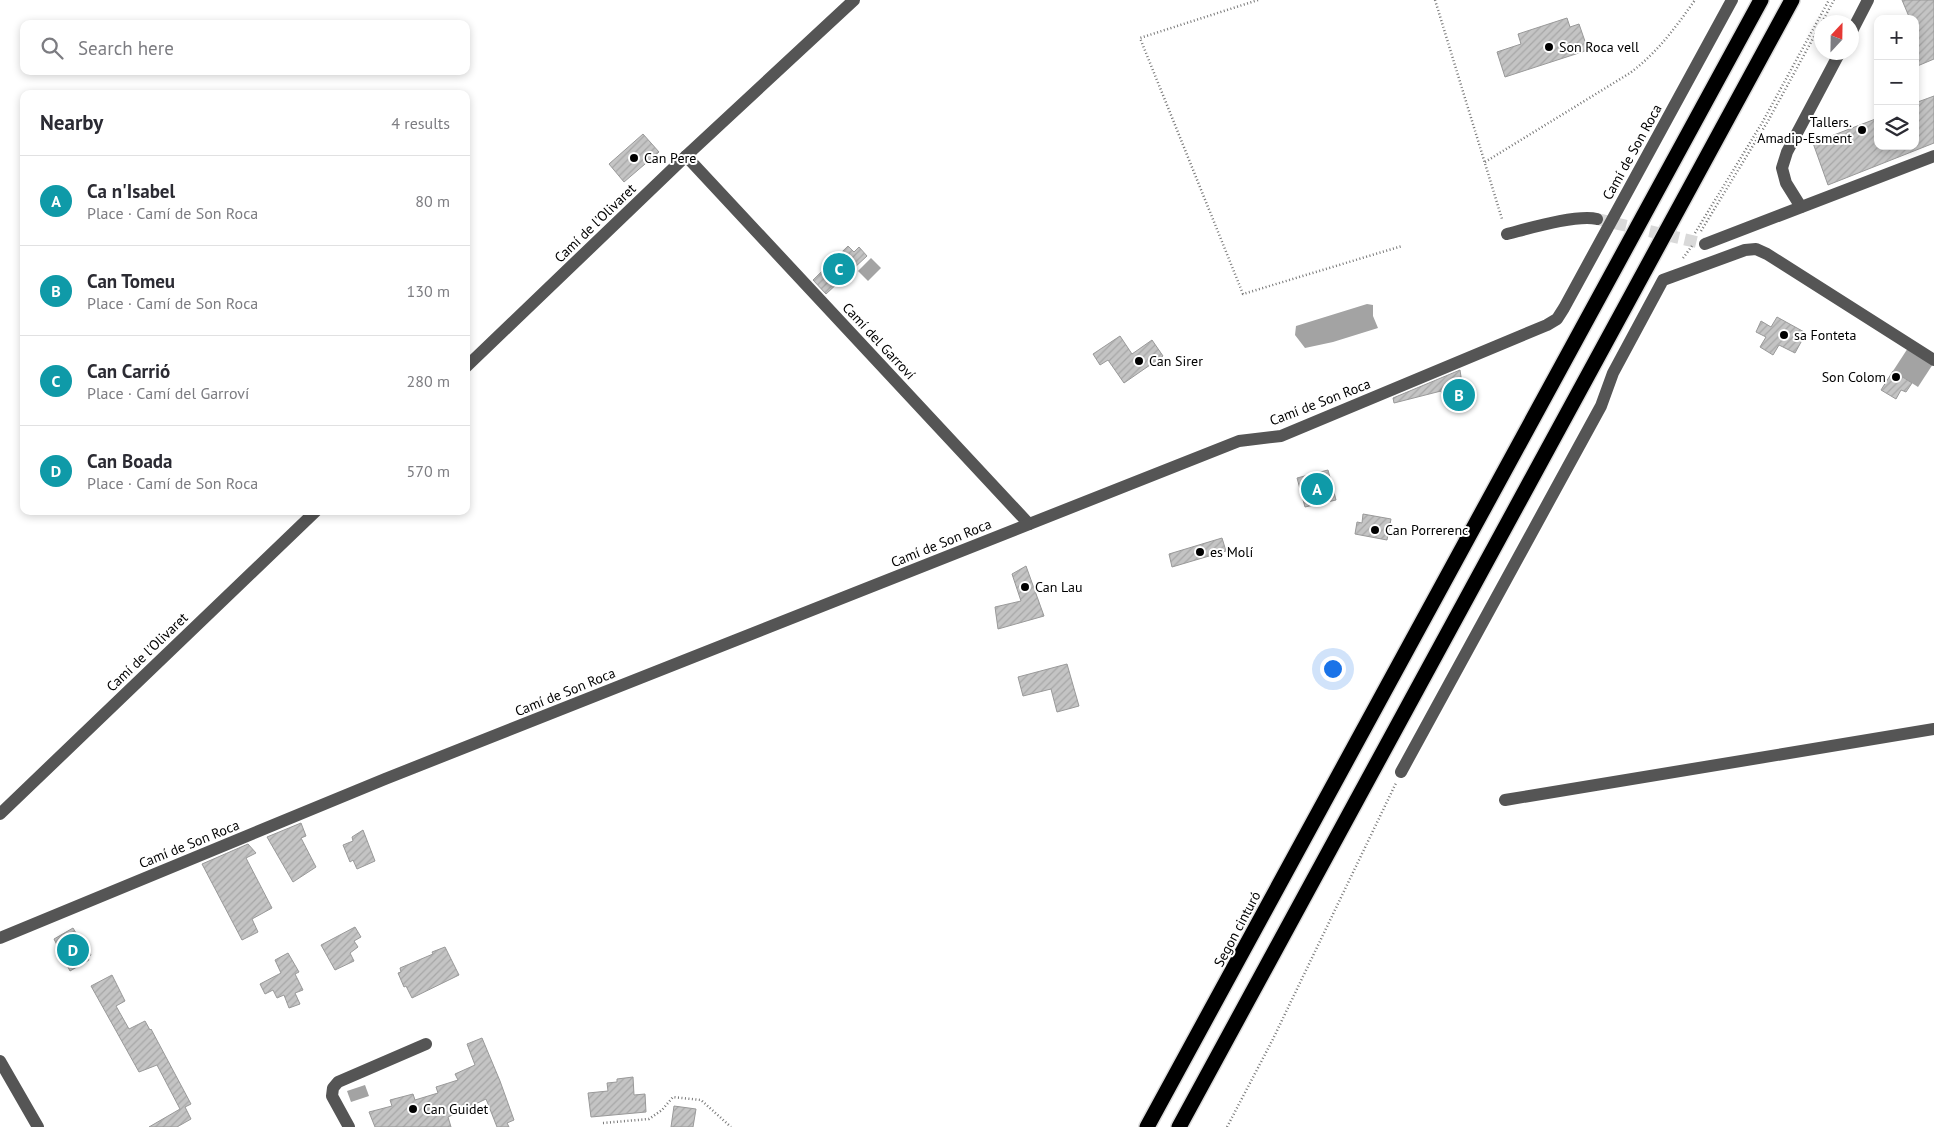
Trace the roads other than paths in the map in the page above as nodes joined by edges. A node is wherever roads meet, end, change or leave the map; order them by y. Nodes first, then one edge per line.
1 (854, 0) edge
2 (1732, 0) edge
3 (1761, 0) edge
4 (1792, 0) edge
5 (1804, 0) edge
6 (1868, 0) edge
7 (1859, 17) edge
8 (1770, 41) junction
9 (1836, 60) edge
10 (686, 156) junction
11 (1934, 156) edge
12 (1801, 207) junction
13 (1597, 219) tunnel mouth
14 (1506, 234) dead end
15 (1700, 239) tunnel mouth
16 (1934, 360) edge
17 (470, 363) edge
18 (312, 515) edge
19 (1029, 524) junction
20 (1934, 729) edge
21 (1402, 772) road end
22 (1505, 800) dead end
23 (0, 814) edge
24 (0, 938) edge
25 (426, 1044) dead end
26 (0, 1061) edge
27 (1163, 1098) junction
28 (38, 1127) edge
29 (349, 1127) edge
30 (1138, 1127) edge
31 (1147, 1127) edge
32 (1179, 1127) edge

1 - 10 street, Camí de l'Olivaret
2 - 19 street, Camí de Son Roca
3 - 27 highway, Segon cinturó
4 - 8 highway
5 - 8 highway
6 - 7 street
8 - 32 highway
9 - 12 street
10 - 17 street, Camí de l'Olivaret
10 - 19 street, Camí del Garroví
11 - 12 street
12 - 15 street
13 - 14 street
16 - 21 street
18 - 23 street, Camí de l'Olivaret
19 - 24 street, Camí de Son Roca
20 - 22 street
25 - 29 street
26 - 28 street
27 - 30 highway
27 - 31 highway, Segon cinturó

